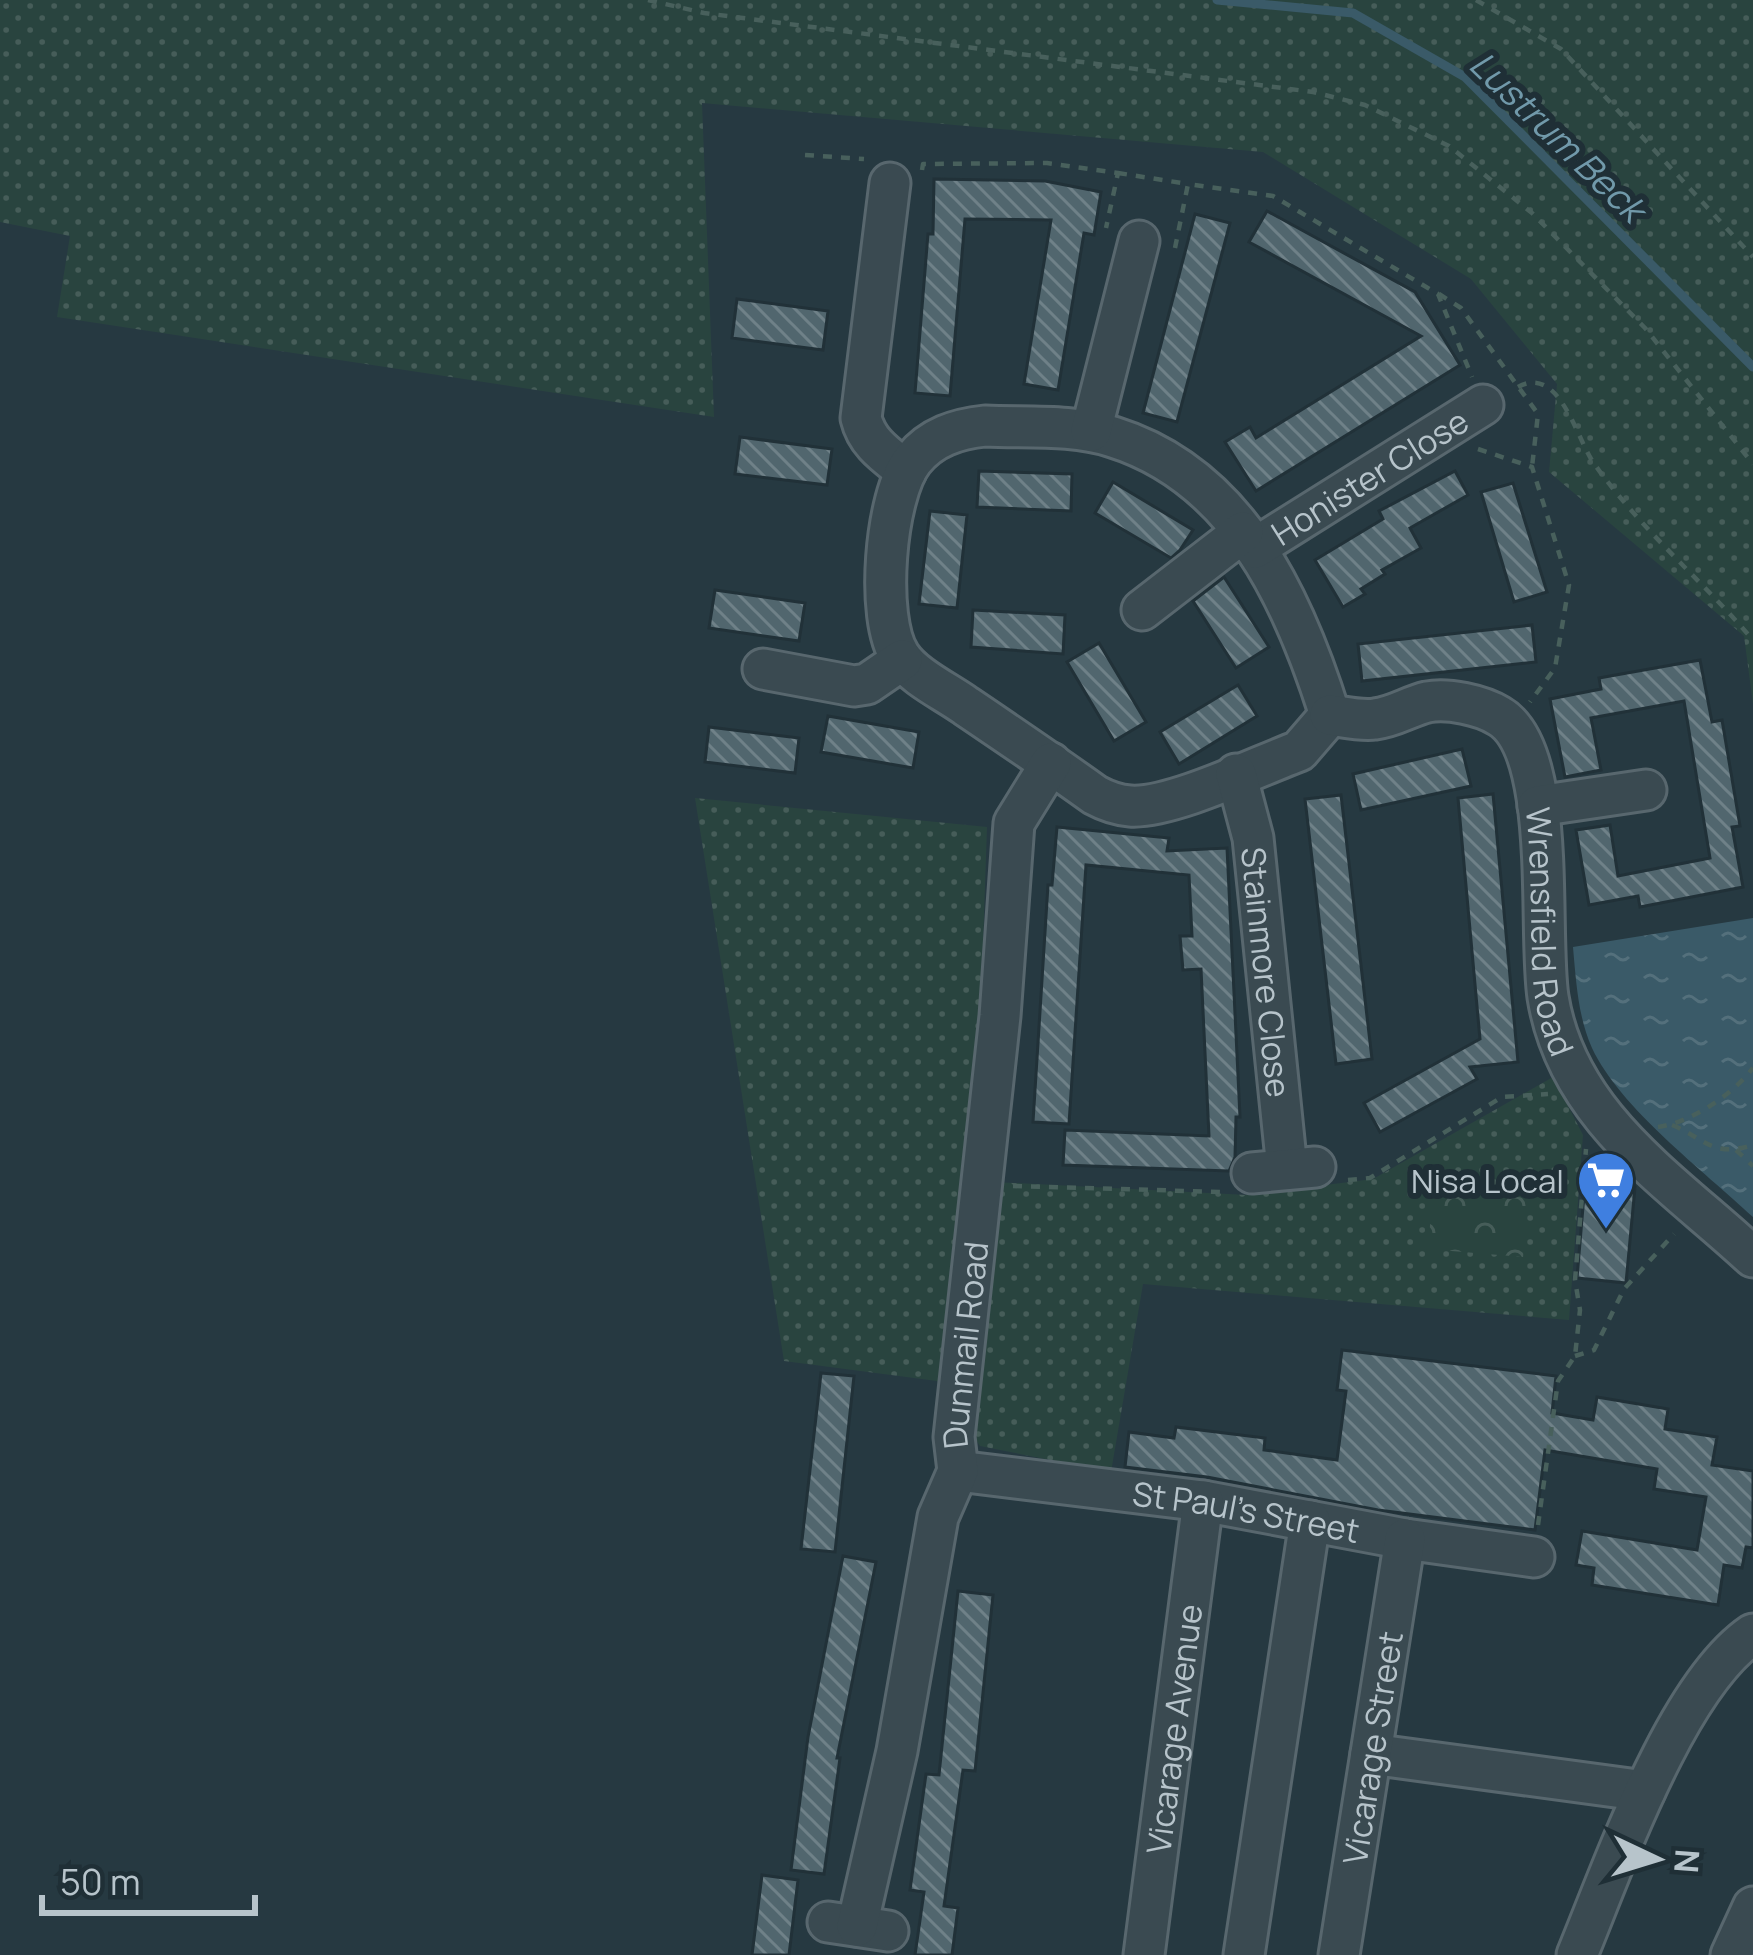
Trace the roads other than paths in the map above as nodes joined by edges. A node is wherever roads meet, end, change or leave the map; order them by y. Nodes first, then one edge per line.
1 (896, 200) road end
2 (1140, 241) road end
3 (1483, 405) road end
4 (1090, 431) junction
5 (905, 471) junction
6 (1249, 540) junction
7 (1142, 610) dead end
8 (902, 660) junction
9 (763, 669) dead end
10 (1330, 715) junction
11 (1051, 763) junction
12 (1236, 775) junction
13 (1646, 790) dead end
14 (1538, 806) junction
15 (1285, 1170) dead end
16 (1753, 1257) edge
17 (958, 1471) junction
18 (1203, 1501) junction
19 (1310, 1521) junction
20 (1405, 1539) junction
21 (1534, 1557) road end
22 (1753, 1634) edge
23 (1371, 1754) junction
24 (1646, 1791) junction
25 (1753, 1907) edge
26 (858, 1926) dead end
27 (1144, 1955) edge
28 (1244, 1955) edge
29 (1339, 1955) edge
30 (1577, 1955) edge
31 (1731, 1955) edge

1 - 5 street
2 - 4 street
3 - 6 street, Honister Close
4 - 5 street
4 - 6 street
5 - 8 street
6 - 7 street, Honister Close
6 - 10 street
8 - 9 street
8 - 11 street
10 - 12 street
10 - 14 street, Wrensfield Road
11 - 12 street
11 - 17 street, Dunmail Road
12 - 15 street, Stainmore Close
13 - 14 street
14 - 16 street, Wrensfield Road
17 - 18 street, St Paul's Street
17 - 26 street, Dunmail Road
18 - 19 street, St Paul's Street
18 - 27 street, Vicarage Avenue
19 - 20 street, St Paul's Street
19 - 28 street
20 - 21 street, St Paul's Street
20 - 23 street, Vicarage Street
22 - 24 street
23 - 24 street
23 - 29 street, Vicarage Street
24 - 30 street
25 - 31 street

